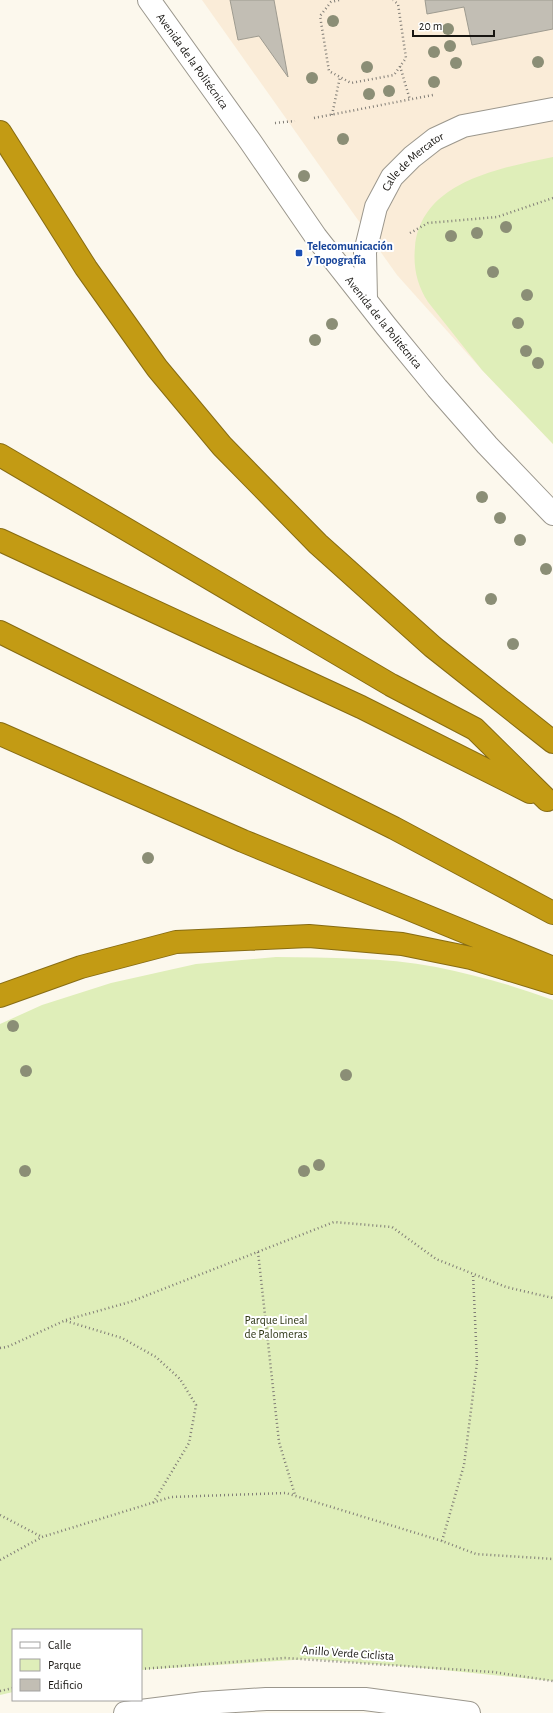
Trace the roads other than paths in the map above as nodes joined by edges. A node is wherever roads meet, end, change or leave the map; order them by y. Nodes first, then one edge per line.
1 (149, 0) edge
2 (553, 109) edge
3 (0, 132) edge
4 (366, 299) junction
5 (0, 455) edge
6 (553, 514) edge
7 (0, 540) edge
8 (0, 632) edge
9 (0, 734) edge
10 (553, 742) edge
11 (550, 801) edge
12 (553, 913) edge
13 (553, 968) edge
14 (553, 983) edge
15 (0, 996) edge
16 (272, 1706) edge
17 (125, 1713) edge
18 (469, 1713) edge

1 - 4 street, Avenida de la Politécnica
2 - 4 street, Calle de Mercator
3 - 10 highway
4 - 6 street, Avenida de la Politécnica
5 - 11 highway
7 - 11 highway
8 - 12 highway
9 - 13 highway
14 - 15 highway
16 - 17 street
16 - 18 street

